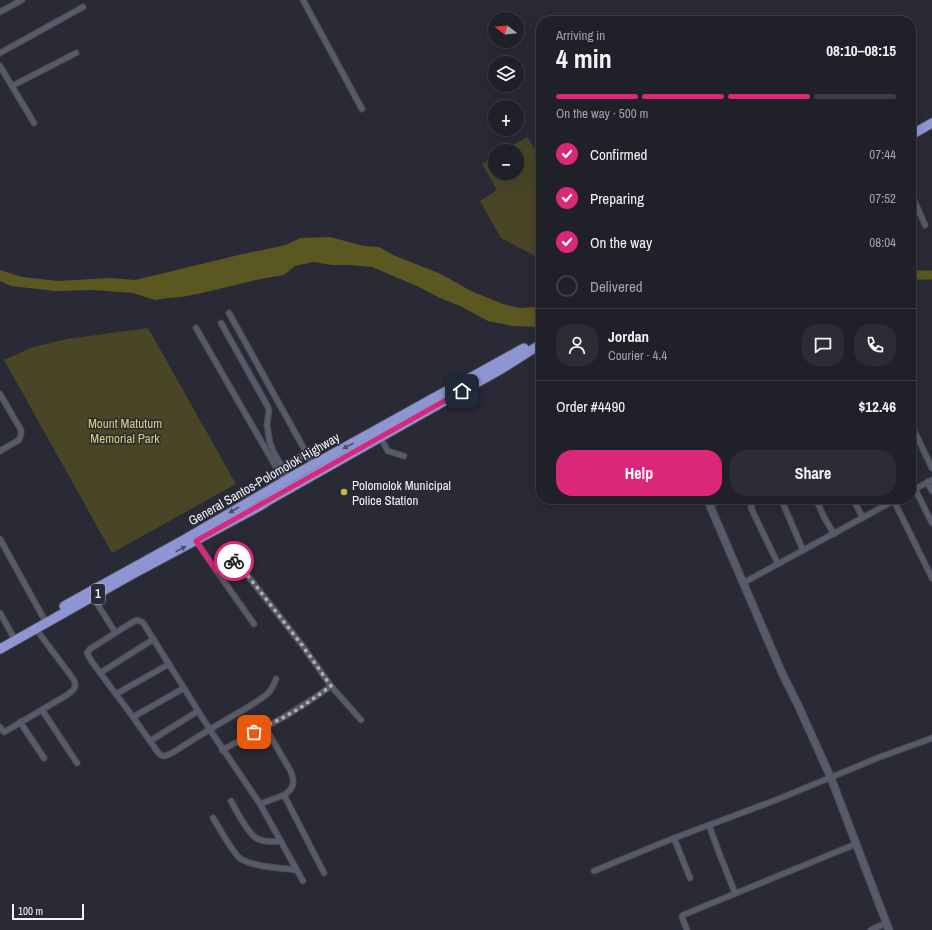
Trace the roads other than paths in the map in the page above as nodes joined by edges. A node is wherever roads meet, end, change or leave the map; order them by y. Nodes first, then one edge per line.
1 (22, 0) edge
2 (303, 0) edge
3 (83, 7) dead end
4 (0, 12) edge
5 (0, 53) edge
6 (76, 53) dead end
7 (0, 66) edge
8 (12, 86) junction
9 (362, 109) dead end
10 (932, 118) edge
11 (34, 123) dead end
12 (932, 123) edge
13 (916, 127) edge
14 (916, 132) edge
15 (916, 204) edge
16 (925, 225) dead end
17 (229, 313) dead end
18 (221, 323) dead end
19 (196, 328) dead end
20 (536, 342) edge
21 (536, 347) edge
22 (0, 394) edge
23 (916, 434) edge
24 (380, 437) junction
25 (0, 451) edge
26 (306, 453) junction
27 (404, 456) dead end
28 (313, 465) junction
29 (282, 468) junction
30 (932, 468) edge
31 (286, 480) junction
32 (930, 481) edge
33 (916, 488) edge
34 (932, 491) edge
35 (916, 495) edge
36 (709, 504) edge
37 (752, 504) edge
38 (783, 504) edge
39 (818, 504) edge
40 (855, 504) edge
41 (888, 504) edge
42 (897, 504) edge
43 (863, 518) junction
44 (932, 523) edge
45 (834, 534) junction
46 (0, 539) edge
47 (196, 541) junction
48 (803, 550) junction
49 (778, 564) junction
50 (216, 570) junction
51 (932, 578) edge
52 (743, 583) junction
53 (93, 597) junction
54 (0, 613) edge
55 (44, 619) junction
56 (254, 624) dead end
57 (36, 629) junction
58 (115, 632) junction
59 (13, 636) junction
60 (154, 639) junction
61 (0, 643) edge
62 (0, 649) edge
63 (169, 664) junction
64 (100, 673) junction
65 (276, 679) dead end
66 (331, 686) junction
67 (184, 688) junction
68 (116, 694) junction
69 (42, 710) junction
70 (198, 711) junction
71 (133, 717) junction
72 (361, 720) dead end
73 (20, 722) junction
74 (0, 727) edge
75 (265, 727) junction
76 (210, 730) junction
77 (2, 733) edge
78 (932, 738) edge
79 (150, 741) junction
80 (222, 750) junction
81 (44, 758) dead end
82 (77, 763) dead end
83 (831, 778) junction
84 (284, 795) junction
85 (231, 801) dead end
86 (260, 804) junction
87 (213, 818) dead end
88 (709, 825) junction
89 (674, 838) junction
90 (281, 841) junction
91 (856, 844) junction
92 (296, 870) junction
93 (594, 871) dead end
94 (324, 873) dead end
95 (690, 878) dead end
96 (303, 881) dead end
97 (735, 893) junction
98 (888, 927) edge
99 (687, 930) edge
100 (872, 930) edge

1 - 4 street
2 - 9 street
3 - 5 street
6 - 8 street
7 - 8 street
8 - 11 street
10 - 13 highway
12 - 14 highway
15 - 16 street
17 - 26 street
18 - 29 street
19 - 31 street
20 -> 28 highway, General Santos-Polomolok Highway / 1
21 - 24 highway, 1
22 - 25 street
23 - 30 street
24 - 27 street
24 - 47 highway, 1
26 - 28 street
26 - 29 street
28 - 31 highway, General Santos-Polomolok Highway / 1
29 - 31 street
31 -> 55 highway, General Santos-Polomolok Highway / 1
32 - 33 street
32 - 34 street
35 - 44 street
36 - 52 street
37 - 49 street
38 - 48 street
39 - 45 street
40 - 43 street
41 - 43 street
42 - 51 street
43 - 45 street
45 - 48 street
46 - 55 street
47 - 50 street
53 -> 47 highway, 1
48 - 49 street
49 - 52 street
50 - 56 street
50 - 66 street
52 - 83 street
53 - 57 highway, 1
53 - 58 street
54 - 59 street
55 - 59 highway, General Santos-Polomolok Highway / 1
57 - 62 highway, 1
57 - 69 street
58 - 60 street
58 - 64 street
59 - 61 highway, General Santos-Polomolok Highway / 1
60 - 63 street
60 - 64 street
63 - 67 street
63 - 68 street
64 - 68 street
65 - 76 street
66 - 72 street
66 - 75 street
67 - 70 street
67 - 71 street
68 - 71 street
69 - 73 street
69 - 82 street
70 - 76 street
70 - 79 street
71 - 79 street
73 - 77 street
73 - 81 street
74 - 77 street
75 - 80 street
75 - 84 street
76 - 79 street
76 - 80 street
78 - 83 street
80 - 86 street
83 - 88 street
83 - 91 street
84 - 86 street
84 - 94 street
85 - 90 street
86 - 90 street
87 - 92 street
88 - 89 street
88 - 97 street
89 - 93 street
89 - 95 street
90 - 92 street
91 - 97 street
91 - 98 street
92 - 96 street
97 - 99 street
98 - 100 street

